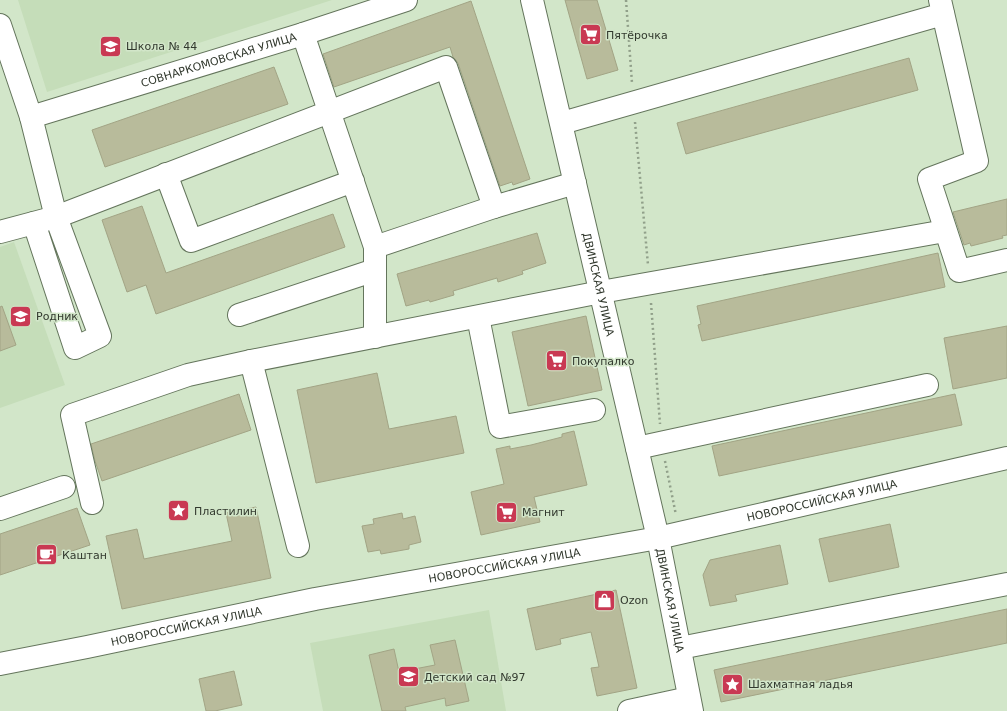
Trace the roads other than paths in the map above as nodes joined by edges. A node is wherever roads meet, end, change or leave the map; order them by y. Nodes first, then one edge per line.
1 (406, 0) edge
2 (532, 0) edge
3 (942, 7) edge
4 (0, 25) edge
5 (303, 34) junction
6 (330, 112) junction
7 (30, 117) junction
8 (562, 122) junction
9 (166, 174) junction
10 (353, 181) junction
11 (575, 182) junction
12 (494, 208) junction
13 (56, 217) junction
14 (34, 222) junction
15 (945, 231) junction
16 (0, 232) edge
17 (375, 247) junction
18 (1007, 260) edge
19 (375, 270) junction
20 (601, 292) junction
21 (239, 315) dead end
22 (478, 316) junction
23 (375, 337) junction
24 (251, 361) junction
25 (927, 384) dead end
26 (594, 410) dead end
27 (637, 448) junction
28 (1007, 458) edge
29 (64, 487) dead end
30 (92, 503) dead end
31 (0, 509) edge
32 (658, 538) junction
33 (298, 546) dead end
34 (1007, 584) edge
35 (680, 648) junction
36 (0, 664) edge
37 (691, 705) edge
38 (629, 711) edge

1 - 5 street, СОВНАРКОМОВСКАЯ УЛИЦА
2 - 8 street, ДВИНСКАЯ УЛИЦА
3 - 8 street
3 - 15 street
4 - 7 street
5 - 6 street
5 - 7 street, СОВНАРКОМОВСКАЯ УЛИЦА
6 - 9 street
6 - 10 street
6 - 12 street
7 - 13 street
8 - 11 street, ДВИНСКАЯ УЛИЦА
9 - 10 street
9 - 13 street
10 - 17 street
11 - 12 street
11 - 20 street, ДВИНСКАЯ УЛИЦА
12 - 17 street
13 - 14 street
13 - 14 street
14 - 16 street
15 - 18 street
15 - 20 street
17 - 19 street
19 - 21 street
19 - 23 street
20 - 22 street
20 - 27 street, ДВИНСКАЯ УЛИЦА
22 - 23 street
22 - 26 street
23 - 24 street
24 - 30 street
24 - 33 street
25 - 27 street
27 - 32 street, ДВИНСКАЯ УЛИЦА
28 - 32 street, НОВОРОССИЙСКАЯ УЛИЦА
29 - 31 street
32 - 35 street, ДВИНСКАЯ УЛИЦА
32 - 36 street, НОВОРОССИЙСКАЯ УЛИЦА
34 - 35 street
35 - 37 street, ДВИНСКАЯ УЛИЦА
37 - 38 street

